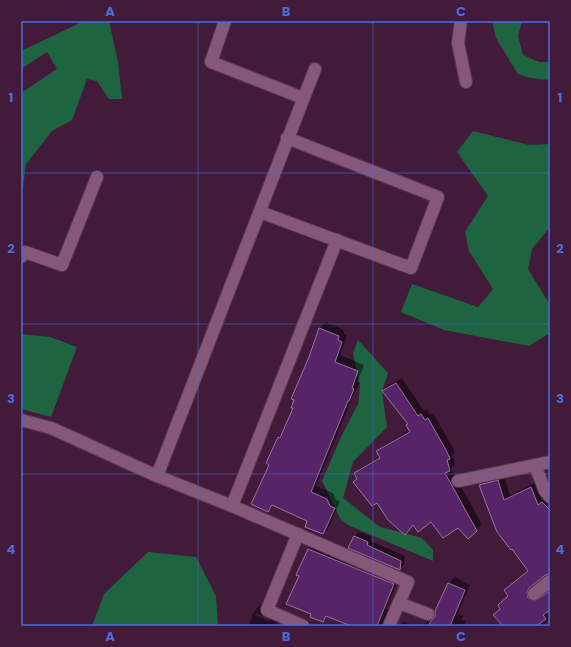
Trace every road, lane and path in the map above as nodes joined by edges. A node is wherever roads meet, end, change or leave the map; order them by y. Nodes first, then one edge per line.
1 (225, 21) edge
2 (461, 21) edge
3 (315, 69) dead end
4 (466, 82) dead end
5 (303, 98) junction
6 (287, 138) junction
7 (97, 177) dead end
8 (260, 212) junction
9 (337, 240) junction
10 (21, 257) edge
11 (21, 420) edge
12 (550, 462) edge
13 (535, 465) junction
14 (157, 476) junction
15 (458, 481) dead end
16 (550, 497) edge
17 (232, 506) junction
18 (298, 534) junction
19 (550, 581) edge
20 (534, 594) dead end
21 (399, 603) junction
22 (428, 614) dead end
23 (300, 626) edge
24 (389, 626) edge

1 - 5 street
2 - 4 street
3 - 5 street
5 - 6 street
6 - 8 street
6 - 9 street
7 - 10 street
8 - 9 street
8 - 14 street
9 - 17 street
11 - 14 street
12 - 13 street
13 - 15 street
13 - 16 street
14 - 17 street
17 - 18 street
18 - 21 street
18 - 23 street
19 - 20 street
21 - 22 street
21 - 24 street

